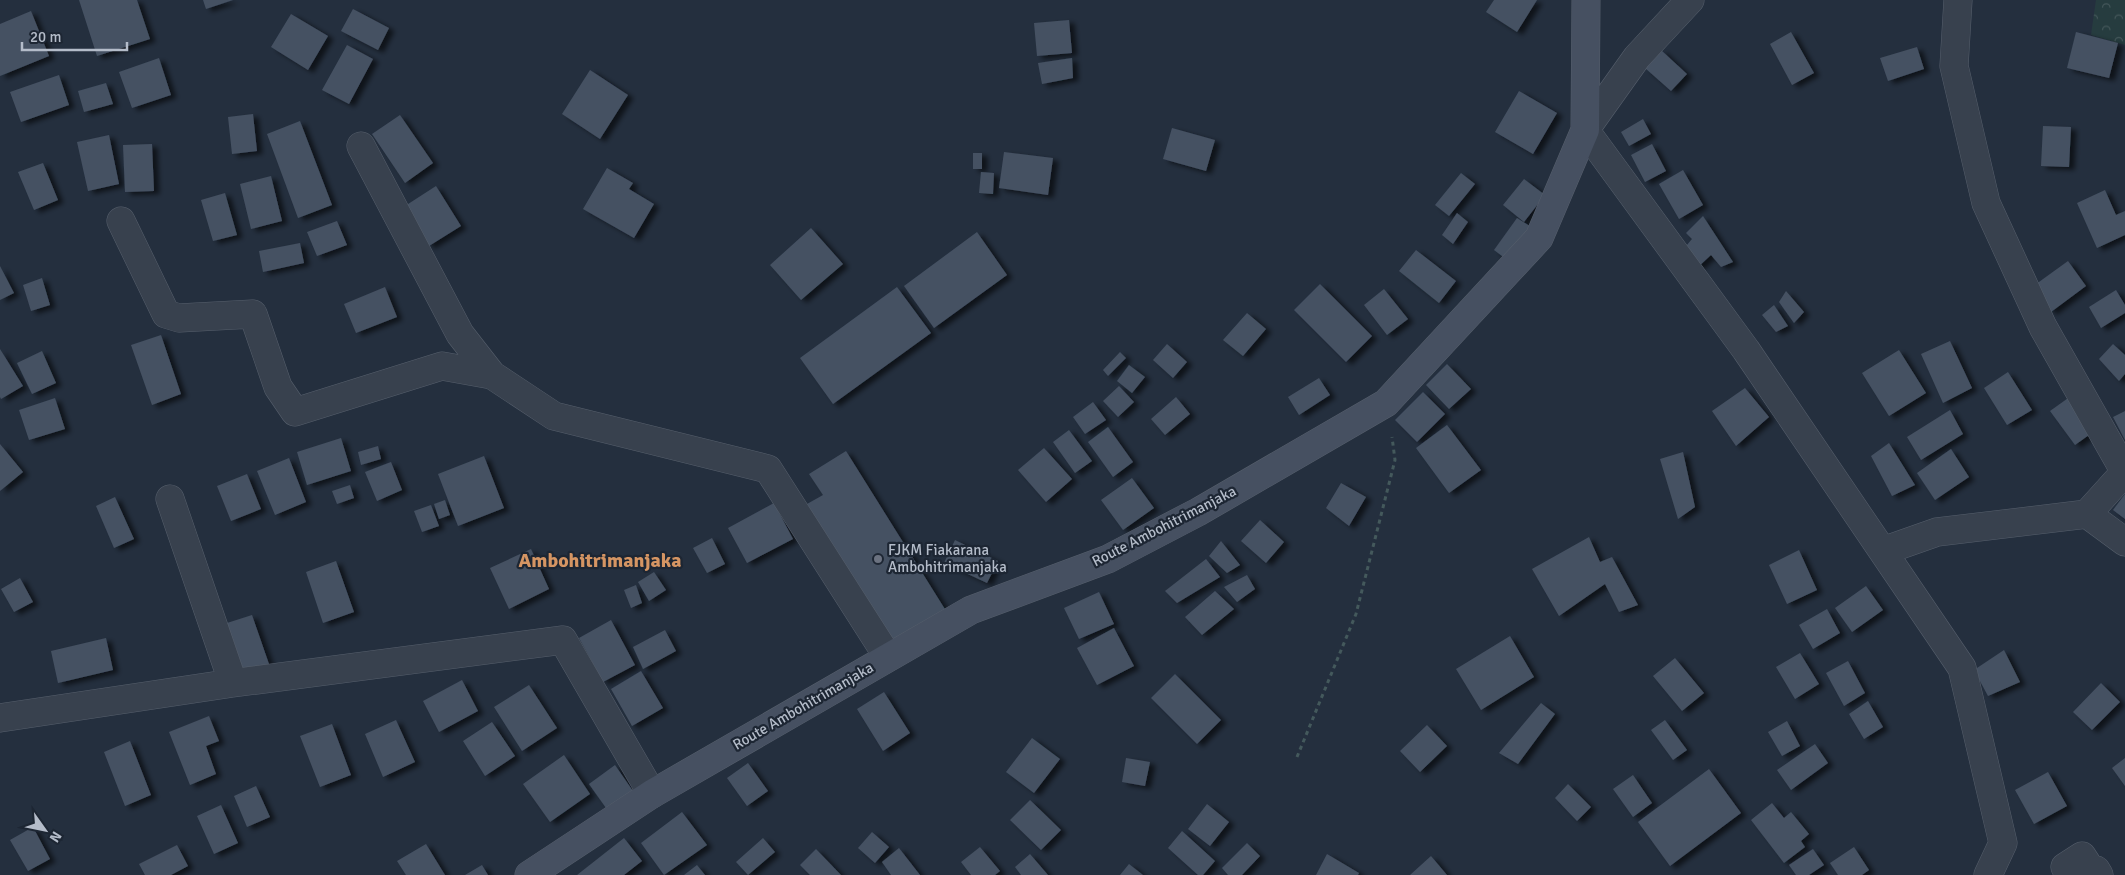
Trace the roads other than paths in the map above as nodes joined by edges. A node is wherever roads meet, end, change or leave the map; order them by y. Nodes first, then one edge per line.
1 (1586, 0) edge
2 (1690, 0) edge
3 (1958, 0) edge
4 (1585, 130) junction
5 (361, 146) dead end
6 (121, 221) dead end
7 (492, 375) junction
8 (170, 499) dead end
9 (2087, 514) junction
10 (2125, 542) edge
11 (1883, 551) junction
12 (888, 657) junction
13 (233, 684) junction
14 (0, 718) edge
15 (652, 794) junction
16 (529, 875) edge
17 (1988, 875) edge
18 (2070, 875) edge
19 (2099, 875) edge

1 - 4 street, Route Ambohitrimanjaka
2 - 4 street
3 - 9 street
4 - 11 street
4 - 12 street, Route Ambohitrimanjaka
5 - 7 street
6 - 7 street
7 - 12 street
8 - 13 street
9 - 10 street
9 - 11 street
11 - 17 street
12 - 15 street, Route Ambohitrimanjaka
13 - 14 street
13 - 15 street
15 - 16 street, Route Ambohitrimanjaka
18 - 19 street

